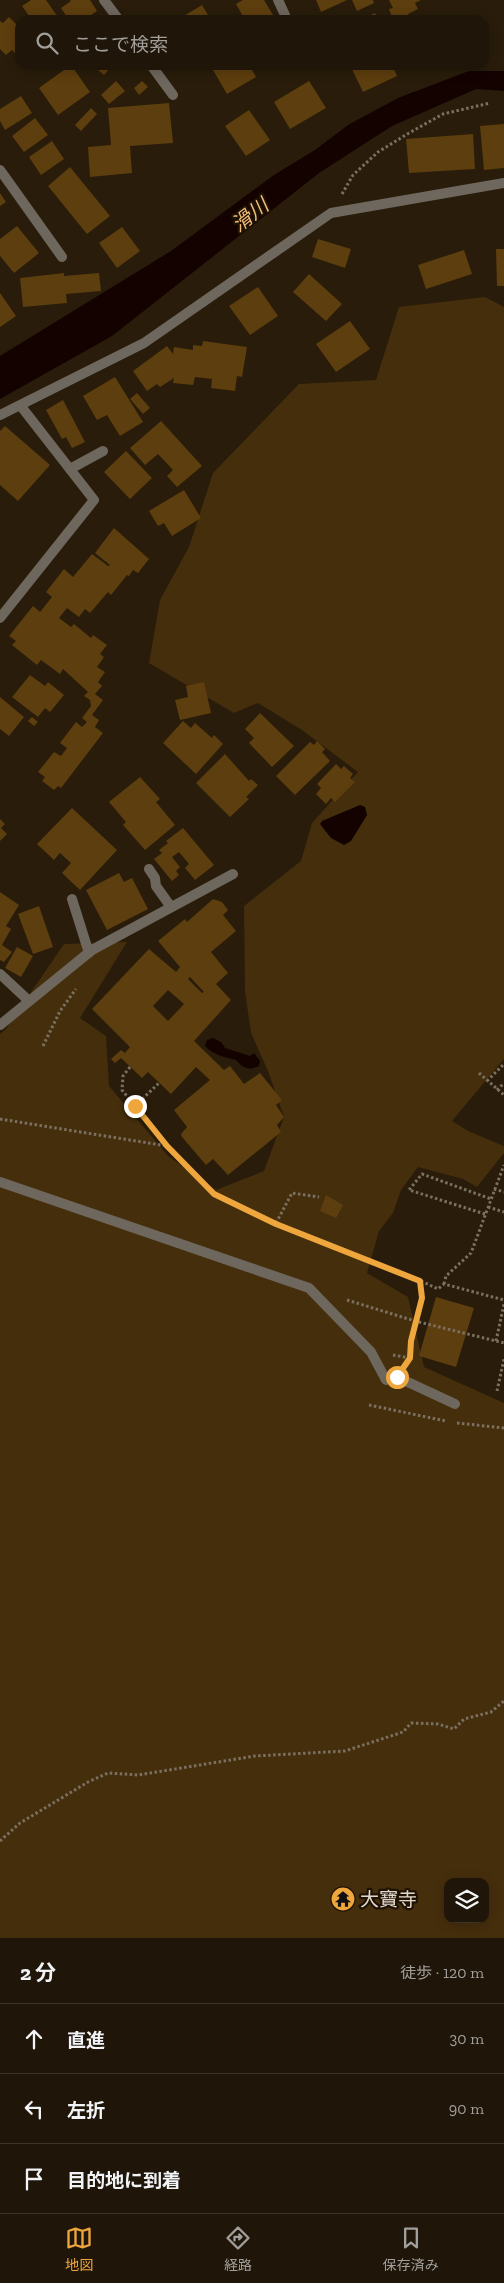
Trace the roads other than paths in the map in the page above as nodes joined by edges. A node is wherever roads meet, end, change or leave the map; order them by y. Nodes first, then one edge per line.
1 (104, 0) edge
2 (278, 0) edge
3 (115, 15) edge
4 (285, 15) dead end
5 (155, 70) edge
6 (173, 95) dead end
7 (0, 170) edge
8 (504, 183) edge
9 (62, 257) dead end
10 (20, 405) junction
11 (0, 415) edge
12 (103, 450) dead end
13 (70, 470) junction
14 (0, 618) edge
15 (149, 869) dead end
16 (233, 874) dead end
17 (72, 899) dead end
18 (171, 907) junction
19 (89, 952) junction
20 (0, 974) edge
21 (29, 1001) junction
22 (0, 1025) edge
23 (0, 1182) edge
24 (455, 1404) dead end

1 - 3 street
2 - 4 street
5 - 6 street
7 - 9 street
8 - 10 street
10 - 11 street
10 - 13 street
12 - 13 street
13 - 14 street
15 - 18 street
16 - 18 street
17 - 19 street
18 - 19 street
19 - 21 street
20 - 21 street
21 - 22 street
23 - 24 street

